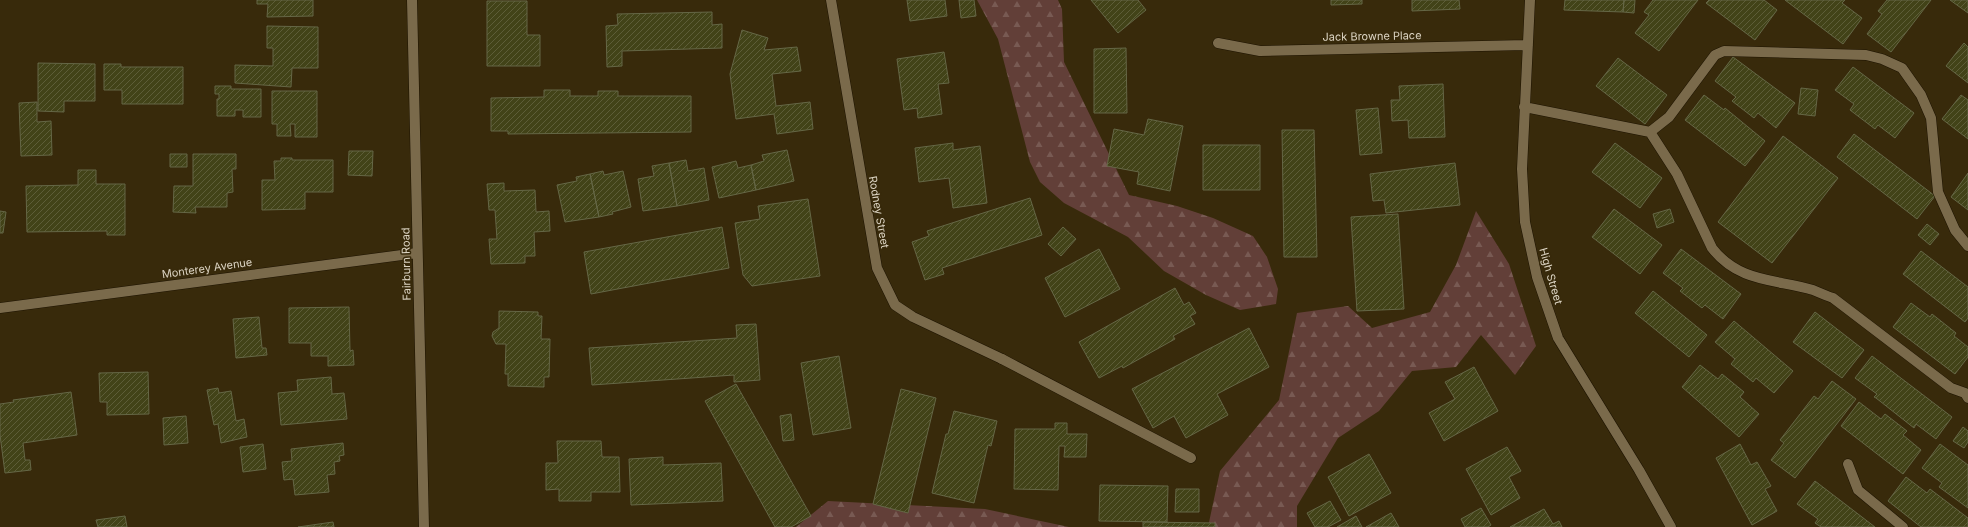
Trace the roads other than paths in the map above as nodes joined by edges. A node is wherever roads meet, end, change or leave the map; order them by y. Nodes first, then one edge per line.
1 (412, 0) edge
2 (831, 0) edge
3 (1530, 0) edge
4 (1218, 43) dead end
5 (1528, 45) junction
6 (1524, 108) junction
7 (1650, 132) junction
8 (1968, 246) edge
9 (417, 253) junction
10 (0, 308) edge
11 (1967, 394) edge
12 (1191, 458) dead end
13 (1848, 464) dead end
14 (424, 527) edge
15 (1671, 527) edge
16 (1903, 527) edge

1 - 9 street, Fairburn Road
2 - 12 street, Rodney Street
3 - 5 street, High Street
4 - 5 street, Jack Browne Place
5 - 6 street, High Street
6 - 7 street
6 - 15 street, High Street
7 - 8 street
7 - 11 street
9 - 10 street, Monterey Avenue
9 - 14 street, Fairburn Road
13 - 16 street

